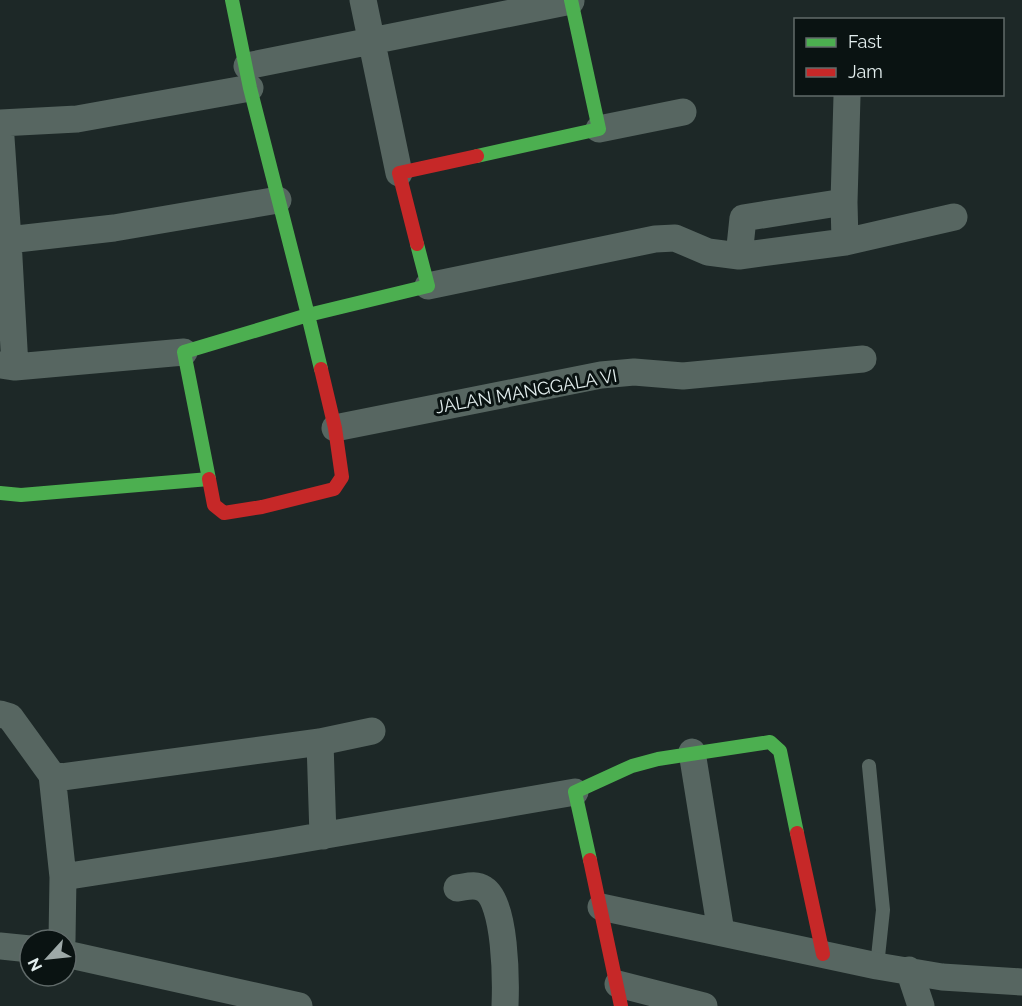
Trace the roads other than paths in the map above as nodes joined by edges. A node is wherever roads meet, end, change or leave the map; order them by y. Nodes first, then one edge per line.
1 (232, 0) edge
2 (363, 0) edge
3 (571, 0) edge
4 (370, 42) junction
5 (248, 77) junction
6 (847, 96) dead end
7 (683, 112) dead end
8 (0, 123) edge
9 (599, 129) junction
10 (399, 173) junction
11 (278, 200) junction
12 (844, 202) junction
13 (954, 217) dead end
14 (4, 239) edge
15 (845, 242) junction
16 (739, 256) junction
17 (428, 286) junction
18 (308, 315) junction
19 (184, 352) junction
20 (862, 359) dead end
21 (8, 366) edge
22 (335, 428) junction
23 (209, 479) junction
24 (0, 493) edge
25 (0, 714) edge
26 (372, 731) dead end
27 (320, 742) junction
28 (692, 752) junction
29 (869, 766) dead end
30 (52, 775) junction
31 (574, 792) junction
32 (323, 836) junction
33 (63, 877) junction
34 (457, 888) dead end
35 (601, 907) junction
36 (62, 928) edge
37 (721, 932) junction
38 (0, 946) edge
39 (18, 948) edge
40 (823, 954) junction
41 (78, 957) edge
42 (877, 966) junction
43 (909, 970) junction
44 (1022, 982) edge
45 (620, 995) edge
46 (239, 999) edge
47 (299, 1006) edge
48 (506, 1006) edge
49 (704, 1006) edge
50 (921, 1006) edge

1 - 5 street
2 - 4 street
3 - 4 street
3 - 9 street
4 - 5 street
4 - 10 street
5 - 8 street
5 - 11 street
6 - 12 street
7 - 9 street
8 - 14 street
9 - 10 street
10 - 17 street
11 - 14 street
11 - 18 street
12 - 15 street
12 - 16 street
13 - 15 street
14 - 21 street
15 - 16 street
16 - 17 street
17 - 18 street
18 - 19 street
18 - 22 street
19 - 21 street
19 - 23 street
20 - 22 street, JALAN MANGGALA VI
22 - 23 street
23 - 24 street
25 - 30 street
26 - 27 street
27 - 30 street
27 - 32 street
28 - 31 street
28 - 37 street
28 - 40 street
29 - 42 lane
30 - 33 street
31 - 32 street
31 - 35 street
32 - 33 street
33 - 36 street
34 - 48 street
35 - 37 street
35 - 45 street
37 - 40 street
38 - 39 street
40 - 42 street
41 - 46 street
42 - 43 street
43 - 44 street
43 - 50 street
45 - 49 street
46 - 47 street

